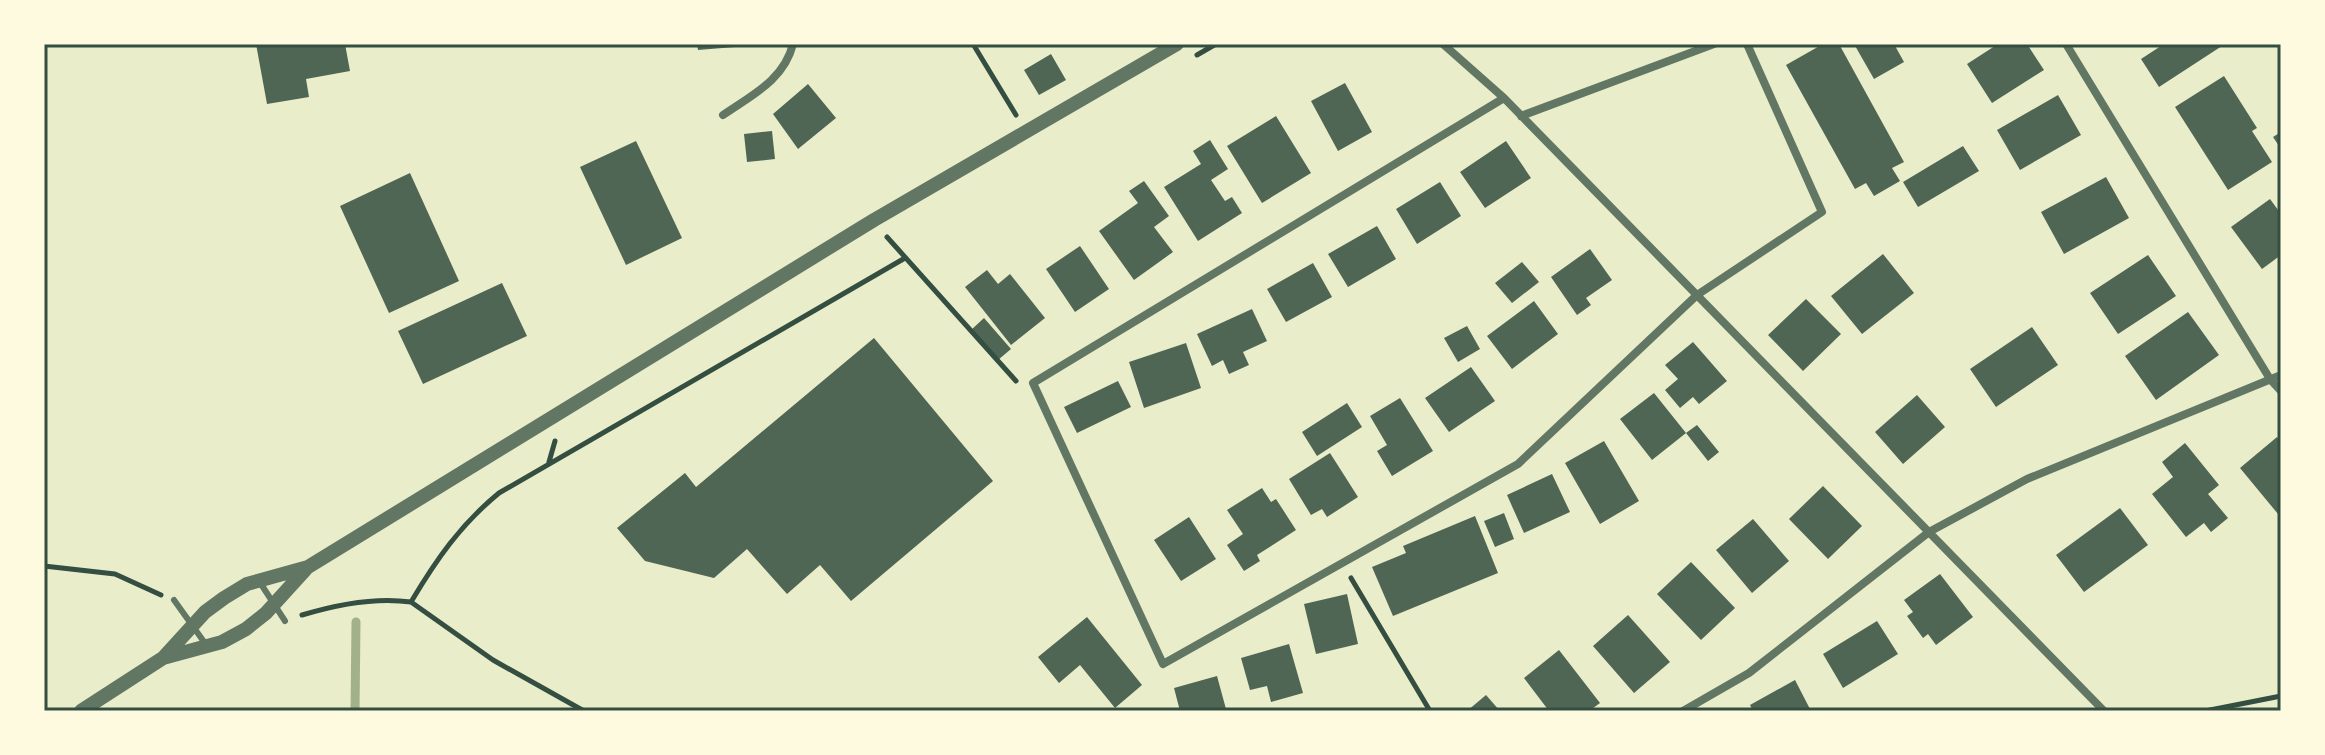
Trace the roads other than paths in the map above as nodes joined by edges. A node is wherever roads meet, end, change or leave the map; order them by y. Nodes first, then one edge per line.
1 (793, 44) edge
2 (1177, 44) edge
3 (1443, 44) edge
4 (1714, 44) edge
5 (1747, 44) edge
6 (2066, 44) edge
7 (1504, 98) junction
8 (723, 115) dead end
9 (1521, 116) junction
10 (1697, 295) junction
11 (2281, 375) edge
12 (2270, 379) junction
13 (2281, 391) edge
14 (1929, 532) junction
15 (308, 567) junction
16 (259, 581) junction
17 (174, 600) road end
18 (274, 604) junction
19 (285, 621) road end
20 (194, 624) junction
21 (207, 646) junction
22 (163, 658) junction
23 (81, 711) edge
24 (1683, 711) edge
25 (2104, 711) edge

1 - 8 street
2 - 15 street
3 - 7 street
4 - 9 street
5 - 10 street
6 - 12 street
7 - 9 street
7 - 10 street
9 - 10 street
10 - 14 street
11 - 12 street
12 - 13 street
12 - 14 street
14 - 24 street
14 - 25 street
15 - 16 street
15 - 18 street
16 - 18 lane
16 - 20 street
17 - 20 lane
18 - 19 lane
18 - 21 street
20 - 21 lane
20 - 22 street
21 - 22 street
22 - 23 street

